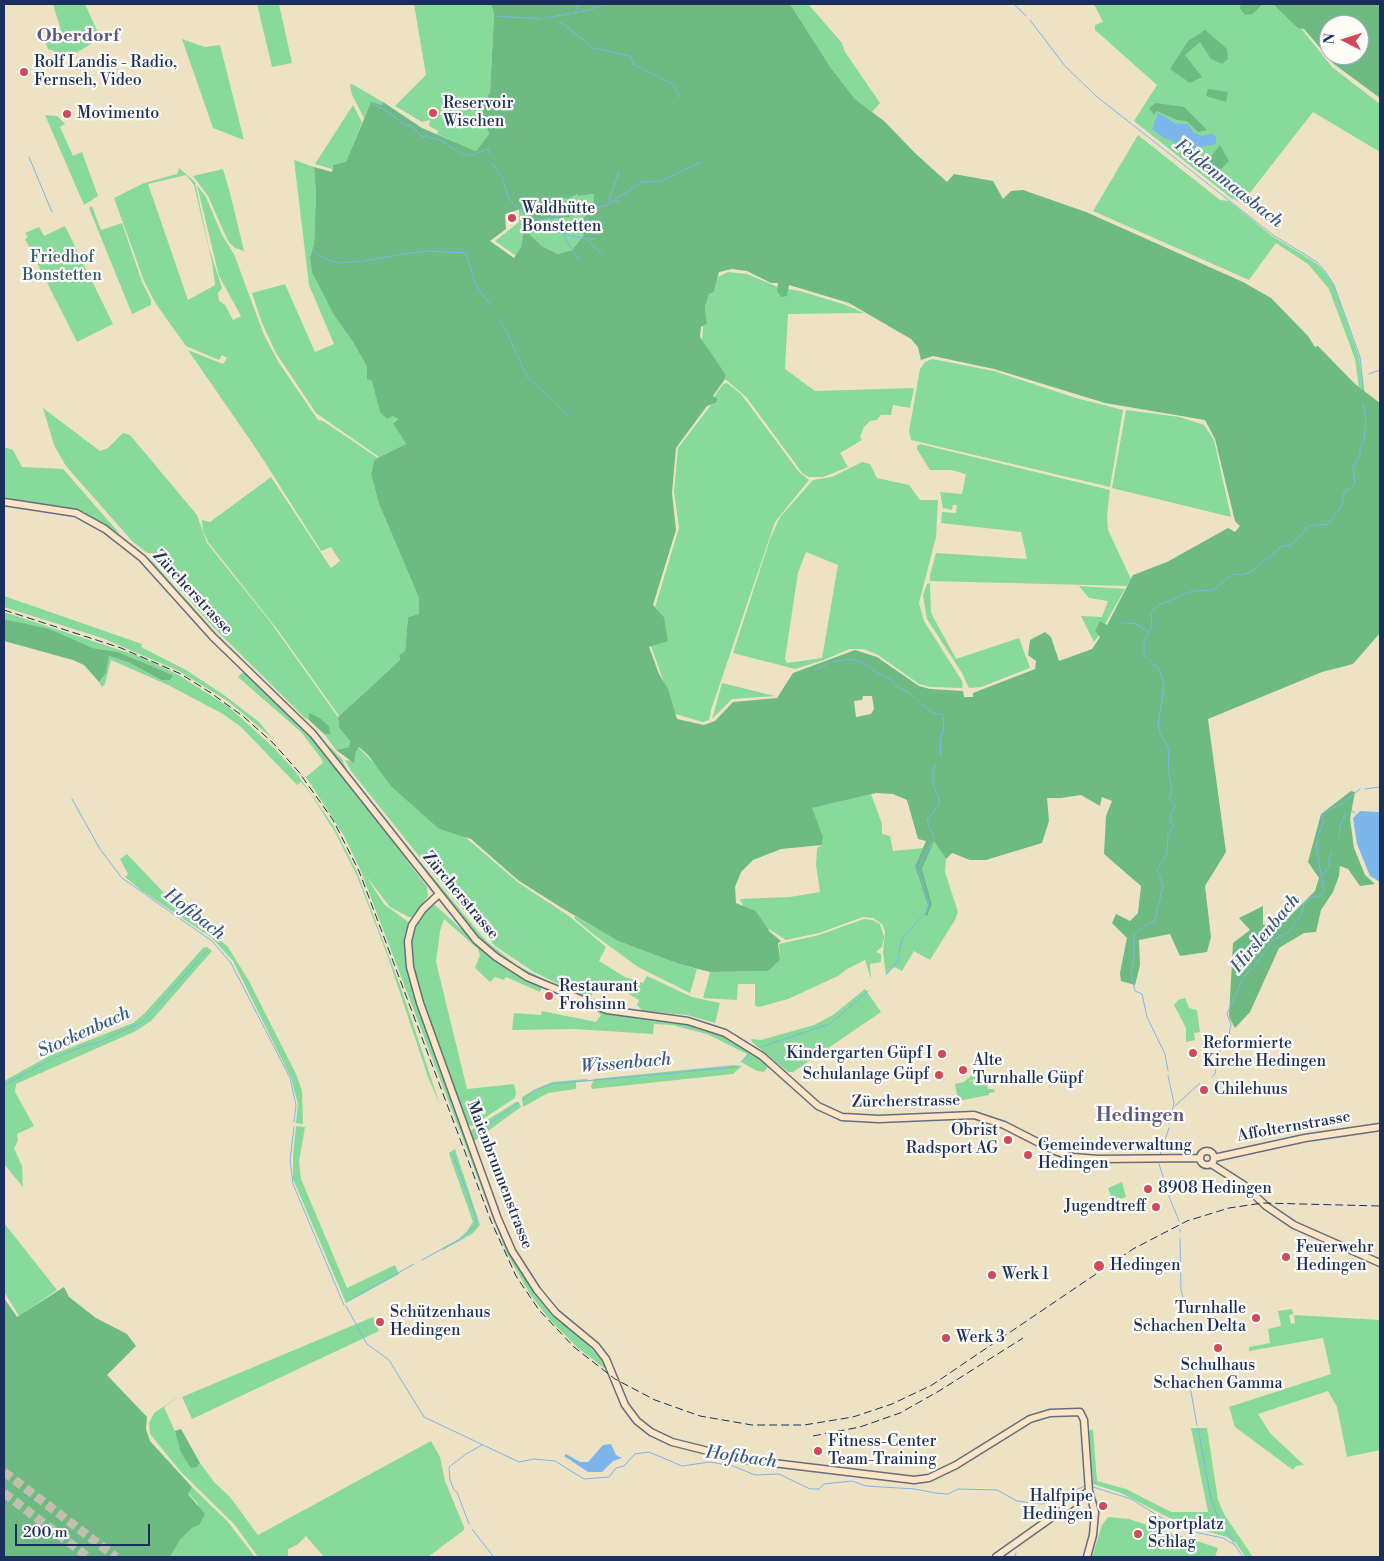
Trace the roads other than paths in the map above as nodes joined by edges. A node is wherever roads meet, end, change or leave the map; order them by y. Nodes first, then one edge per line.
1 (4, 502) edge
2 (438, 895) junction
3 (1380, 1127) edge
4 (1200, 1158) junction
5 (1213, 1161) junction
6 (1380, 1263) edge
7 (1089, 1491) junction
8 (996, 1557) edge
9 (1087, 1557) edge

1 - 2 main road, Zürcherstrasse
2 - 4 main road, Zürcherstrasse
2 - 7 main road, Maienbrunnenstrasse
3 - 5 main road, Affolternstrasse
4 - 5 main road
4 - 5 main road
5 - 6 main road
7 - 8 main road
7 - 9 main road

